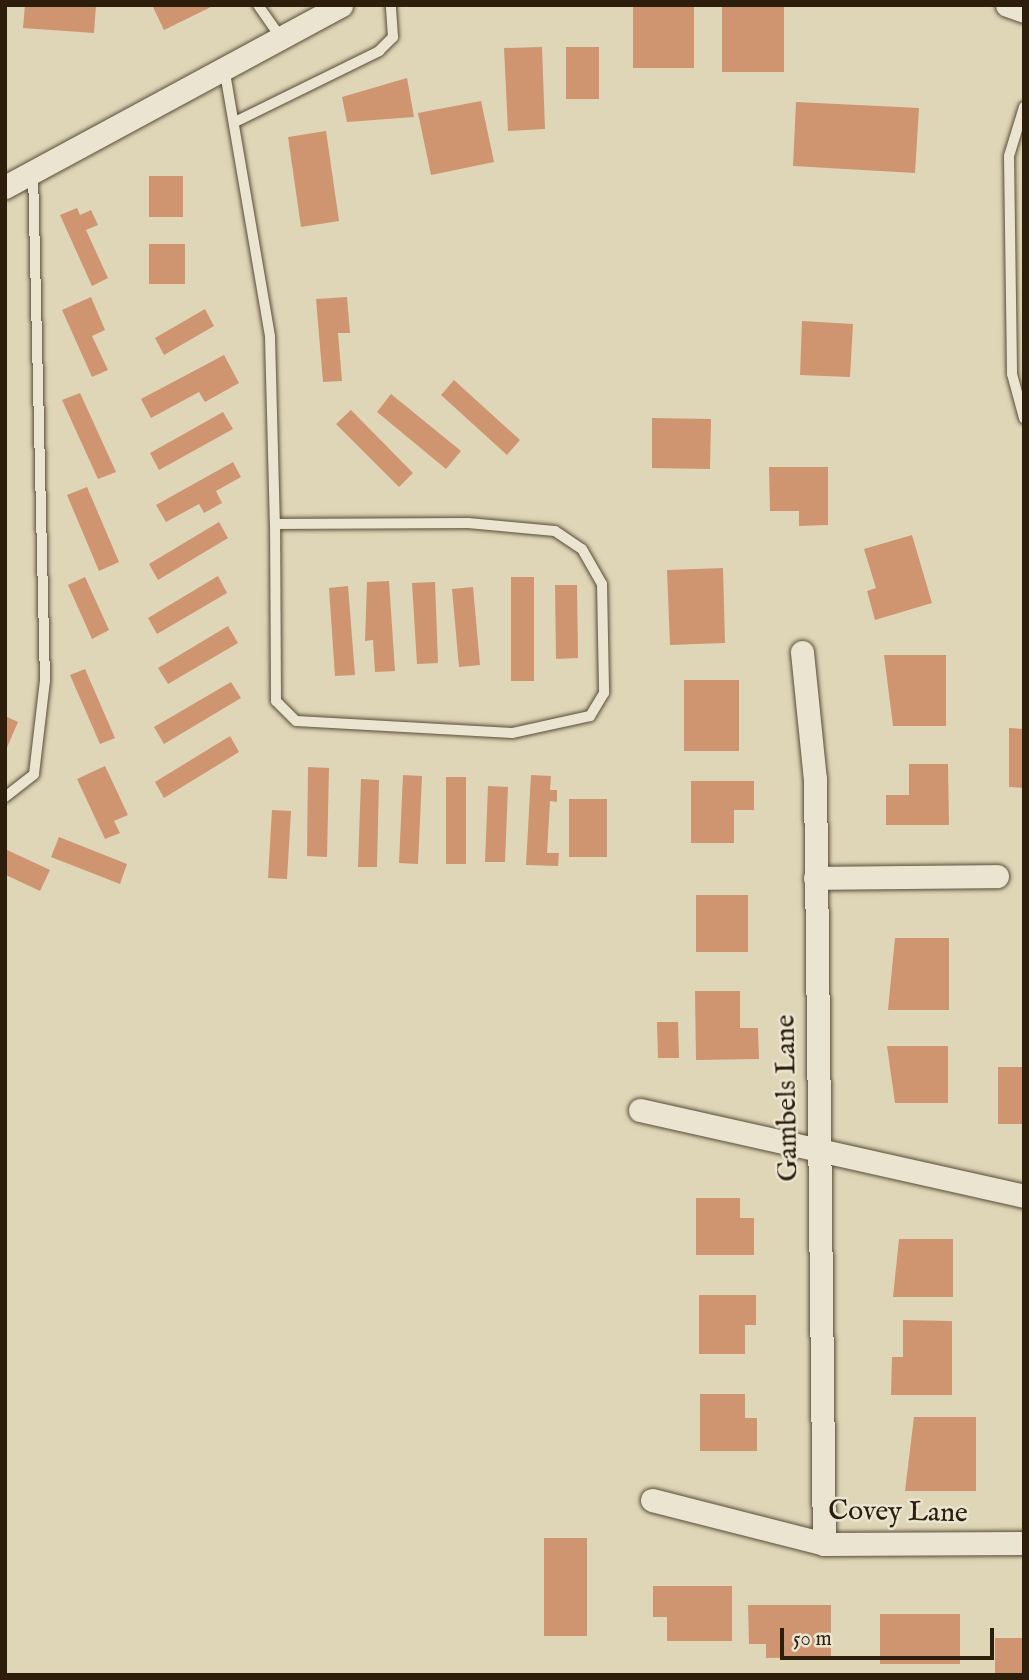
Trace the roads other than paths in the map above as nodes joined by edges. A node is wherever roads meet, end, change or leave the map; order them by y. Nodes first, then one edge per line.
1 (258, 5) edge
2 (341, 5) edge
3 (391, 5) edge
4 (1007, 5) edge
5 (1024, 11) edge
6 (279, 35) junction
7 (224, 65) junction
8 (1024, 107) edge
9 (235, 122) junction
10 (33, 172) junction
11 (5, 187) edge
12 (1024, 418) edge
13 (275, 524) junction
14 (802, 652) dead end
15 (5, 797) edge
16 (997, 876) dead end
17 (815, 878) junction
18 (640, 1110) dead end
19 (819, 1152) junction
20 (1024, 1196) edge
21 (652, 1500) dead end
22 (824, 1544) junction
23 (1024, 1544) edge

1 - 6 lane
2 - 6 street
3 - 9 lane
4 - 5 street
6 - 7 street
7 - 9 lane
7 - 10 street
8 - 12 lane
9 - 13 lane
10 - 11 street
10 - 15 lane
13 - 13 lane
14 - 17 street, Gambels Lane
16 - 17 street
17 - 19 street, Gambels Lane
18 - 19 street
19 - 20 street
19 - 22 street, Gambels Lane
21 - 22 street, Covey Lane
22 - 23 street, Covey Lane

